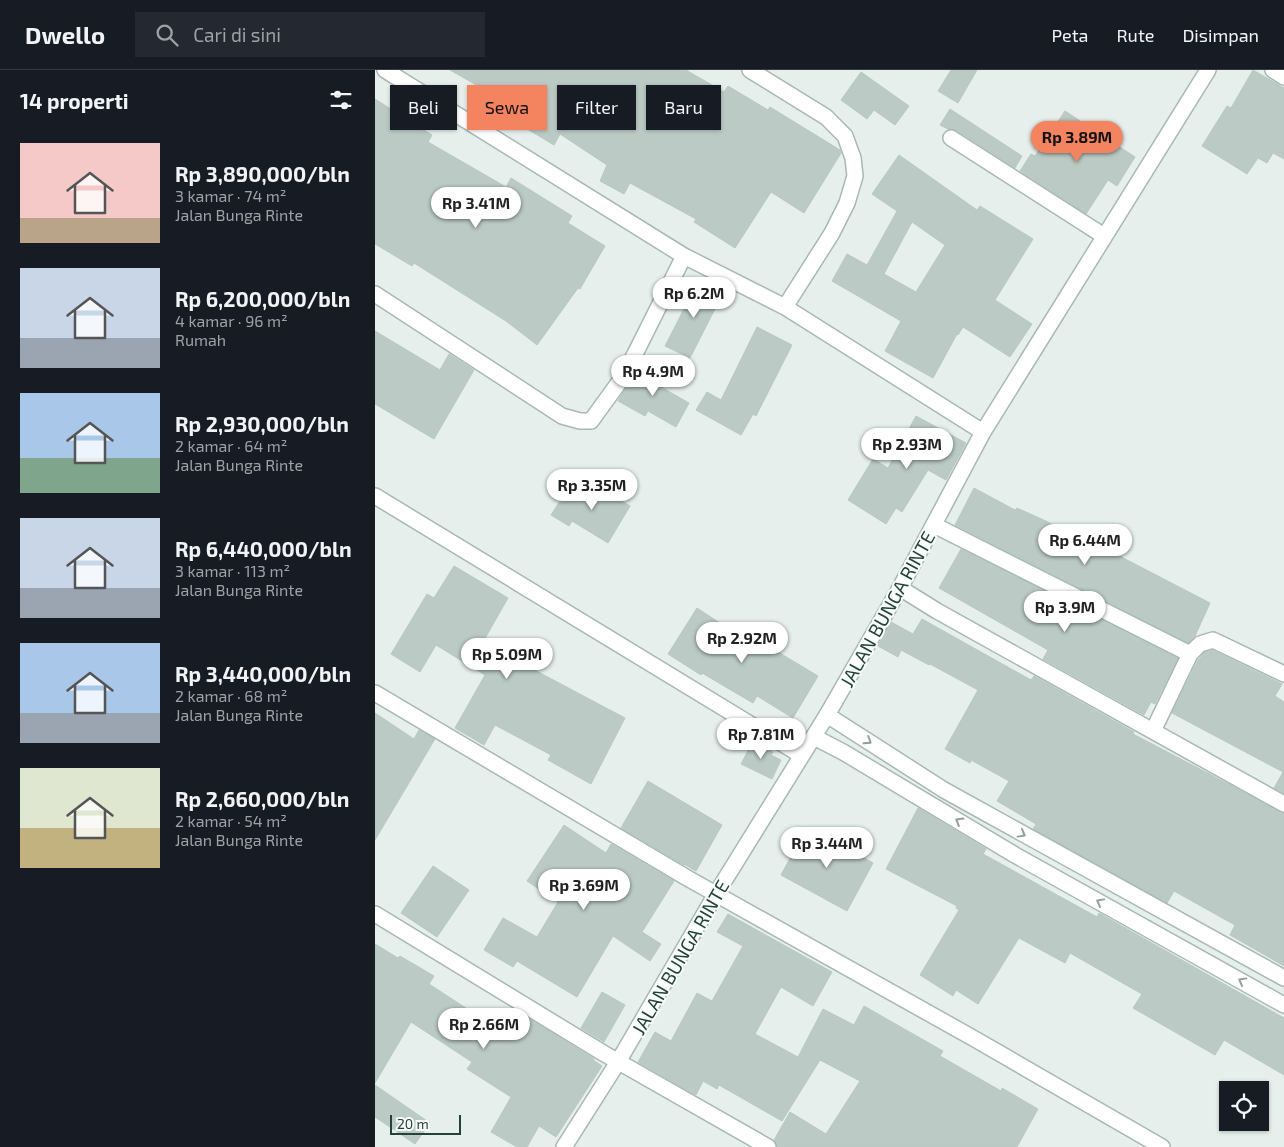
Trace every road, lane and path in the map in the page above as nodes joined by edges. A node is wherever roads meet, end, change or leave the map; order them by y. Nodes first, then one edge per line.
1 (385, 70) edge
2 (750, 70) edge
3 (1208, 70) edge
4 (1273, 70) edge
5 (1284, 77) edge
6 (951, 138) dead end
7 (1104, 236) junction
8 (684, 256) junction
9 (375, 294) edge
10 (785, 307) junction
11 (983, 432) junction
12 (375, 496) edge
13 (934, 525) junction
14 (900, 588) junction
15 (1191, 654) junction
16 (1284, 674) edge
17 (375, 694) edge
18 (827, 715) junction
19 (1153, 731) junction
20 (814, 737) junction
21 (801, 755) junction
22 (1284, 804) edge
23 (716, 894) junction
24 (375, 914) edge
25 (1180, 921) junction
26 (1169, 940) junction
27 (1284, 978) edge
28 (1284, 1005) edge
29 (618, 1062) junction
30 (564, 1147) edge
31 (768, 1147) edge
32 (1162, 1147) edge

1 - 8 street
2 - 10 street
3 - 7 street, JALAN BUNGA RINTE
4 - 5 street
6 - 7 street
7 - 11 street, JALAN BUNGA RINTE
8 - 9 street
8 - 10 street
10 - 11 street
11 - 13 street, JALAN BUNGA RINTE
12 - 21 street
13 - 14 street, JALAN BUNGA RINTE
13 - 15 street
14 - 18 street, JALAN BUNGA RINTE
14 - 19 street
15 - 16 street
15 - 19 street
17 - 23 street
18 - 20 street, JALAN BUNGA RINTE
18 -> 25 street
19 - 22 street
20 - 21 street, JALAN BUNGA RINTE
26 -> 20 street
21 - 23 street, JALAN BUNGA RINTE
23 - 29 street, JALAN BUNGA RINTE
23 - 32 street
24 - 29 street
25 - 26 street
25 - 27 street
28 -> 26 street
29 - 30 street, JALAN BUNGA RINTE
29 - 31 street

